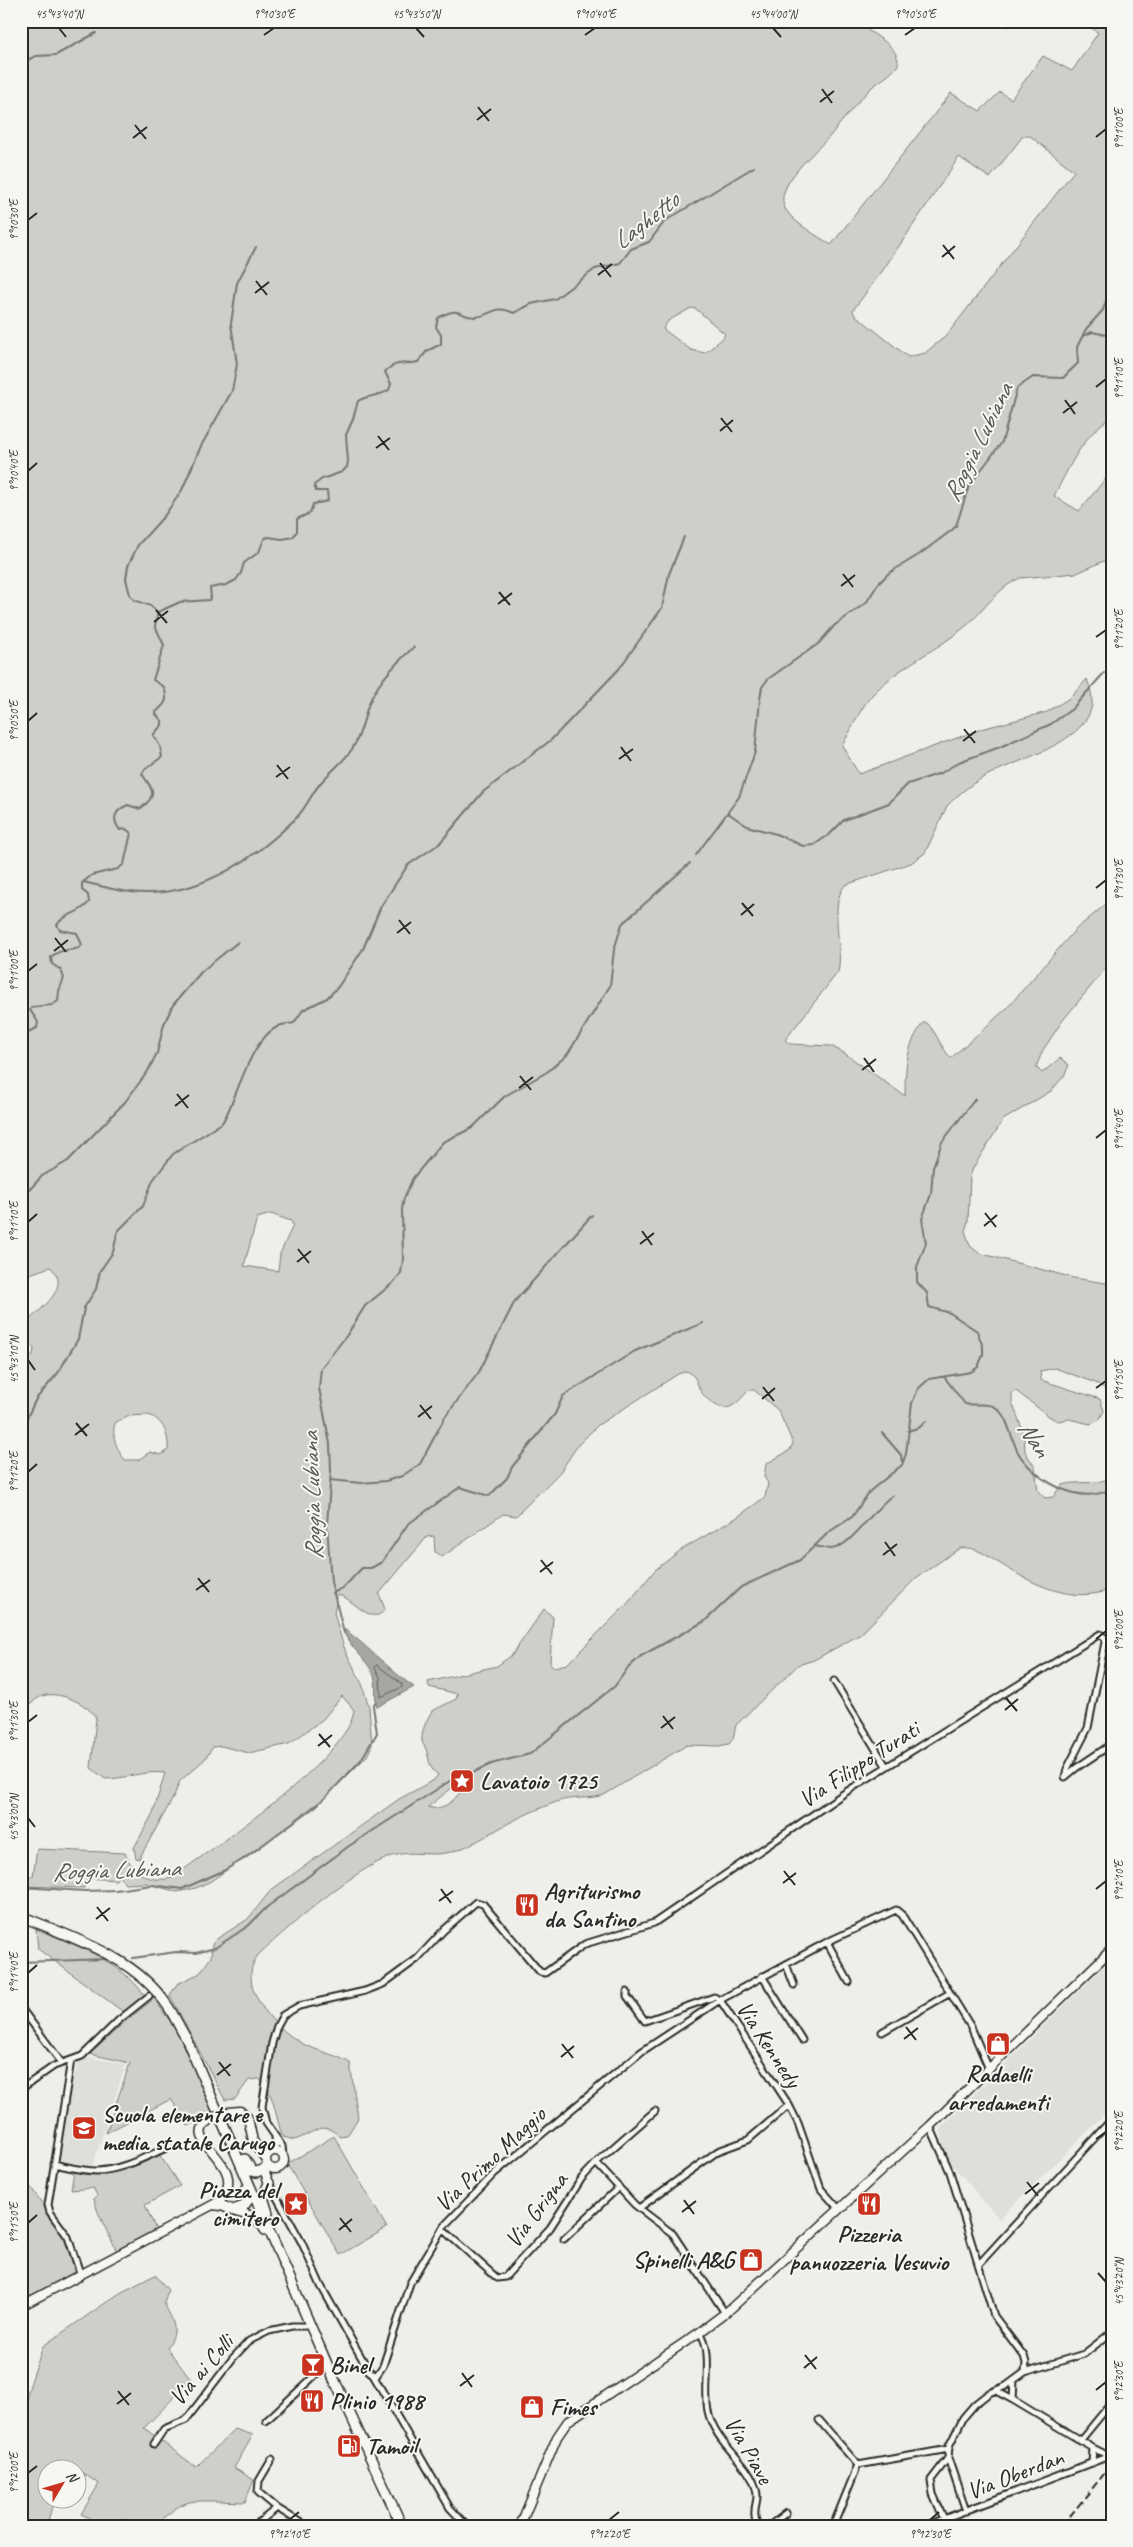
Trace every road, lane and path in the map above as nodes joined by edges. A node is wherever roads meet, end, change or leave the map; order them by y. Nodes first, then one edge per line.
1 (834, 1681) dead end
2 (1112, 1744) edge
3 (886, 1766) junction
4 (21, 1916) edge
5 (827, 1942) junction
6 (1112, 1949) edge
7 (786, 1964) junction
8 (762, 1976) junction
9 (849, 1982) dead end
10 (794, 1985) dead end
11 (628, 1992) dead end
12 (950, 1993) junction
13 (149, 1996) dead end
14 (720, 2000) junction
15 (21, 2008) edge
16 (882, 2032) dead end
17 (802, 2040) dead end
18 (71, 2060) junction
19 (61, 2062) junction
20 (989, 2070) junction
21 (21, 2090) edge
22 (789, 2105) junction
23 (655, 2110) dead end
24 (1112, 2119) edge
25 (223, 2124) junction
26 (930, 2126) junction
27 (275, 2137) junction
28 (230, 2140) junction
29 (171, 2146) dead end
30 (283, 2156) junction
31 (266, 2158) junction
32 (596, 2163) junction
33 (54, 2164) junction
34 (279, 2167) junction
35 (269, 2183) junction
36 (619, 2187) junction
37 (215, 2205) junction
38 (639, 2208) junction
39 (839, 2209) junction
40 (233, 2210) junction
41 (442, 2228) junction
42 (564, 2239) dead end
43 (274, 2241) junction
44 (979, 2264) junction
45 (81, 2276) junction
46 (21, 2306) edge
47 (725, 2313) junction
48 (310, 2326) junction
49 (700, 2332) junction
50 (1112, 2332) edge
51 (327, 2364) junction
52 (1025, 2372) junction
53 (373, 2375) junction
54 (1014, 2380) junction
55 (996, 2391) junction
56 (1013, 2400) junction
57 (1112, 2402) edge
58 (819, 2420) dead end
59 (266, 2421) dead end
60 (1080, 2441) junction
61 (154, 2444) dead end
62 (1093, 2448) junction
63 (948, 2449) junction
64 (1111, 2456) edge
65 (948, 2458) junction
66 (272, 2460) dead end
67 (1092, 2463) junction
68 (858, 2465) junction
69 (277, 2508) junction
70 (966, 2511) junction
71 (786, 2513) dead end
72 (944, 2519) junction
73 (400, 2521) edge
74 (929, 2525) edge
75 (254, 2526) edge
76 (306, 2526) edge
77 (408, 2526) edge
78 (467, 2526) edge
79 (520, 2526) edge
80 (756, 2526) edge
81 (769, 2526) edge
82 (833, 2526) edge

1 - 3 street
2 - 3 street, Via Filippo Turati
3 - 27 street, Via Filippo Turati
4 - 25 main road
5 - 7 street, Via Primo Maggio
5 - 9 street
5 - 12 street, Via Primo Maggio
6 - 20 street
7 - 8 street, Via Primo Maggio
7 - 10 street
8 - 14 street, Via Primo Maggio
8 - 17 street
11 - 14 street, Via Kennedy
12 - 16 street
12 - 20 street
13 - 18 street
14 - 22 street, Via Kennedy
14 - 41 street, Via Primo Maggio
15 - 19 street
18 - 19 street
18 - 33 street
19 - 21 street
20 - 26 street
22 - 38 street
22 - 39 street, Via Kennedy
23 - 32 street, Via Grigna
24 - 44 street
25 - 28 main road
25 - 31 main road
26 - 39 street
26 - 44 street
27 - 30 street
27 - 31 street
28 - 40 main road
28 - 43 main road
29 - 33 street
30 - 31 street
30 - 34 street
31 - 34 street
31 - 35 street
31 - 37 street, bridge
32 - 36 street
32 - 41 street, Via Grigna
33 - 45 street
34 - 35 street
35 - 43 main road
35 - 53 street
36 - 38 street
36 - 42 street
37 - 40 main road
37 - 45 street
38 - 47 street
39 - 47 street
40 - 43 main road
41 - 53 street, Via Primo Maggio
43 - 48 main road
44 - 52 street
45 - 46 street
47 - 49 street
48 - 51 main road
48 - 61 street, Via ai Colli
49 - 79 street
49 - 80 street, Via Piave
50 - 52 street
51 - 59 street
51 - 73 main road
52 - 54 street
53 - 78 street
54 - 55 street
54 - 56 street
55 - 56 street
55 - 63 street
56 - 60 street
57 - 60 street
58 - 68 street
60 - 62 street
62 - 64 street
62 - 67 street
63 - 65 street
63 - 68 street
64 - 67 street, Via Oberdan
65 - 70 street
65 - 72 street
66 - 69 street
67 - 70 street, Via Oberdan
68 - 82 street
69 - 75 street
69 - 76 street
70 - 72 street, Via Oberdan
71 - 81 street
72 - 74 street, Via Oberdan
73 - 77 main road

